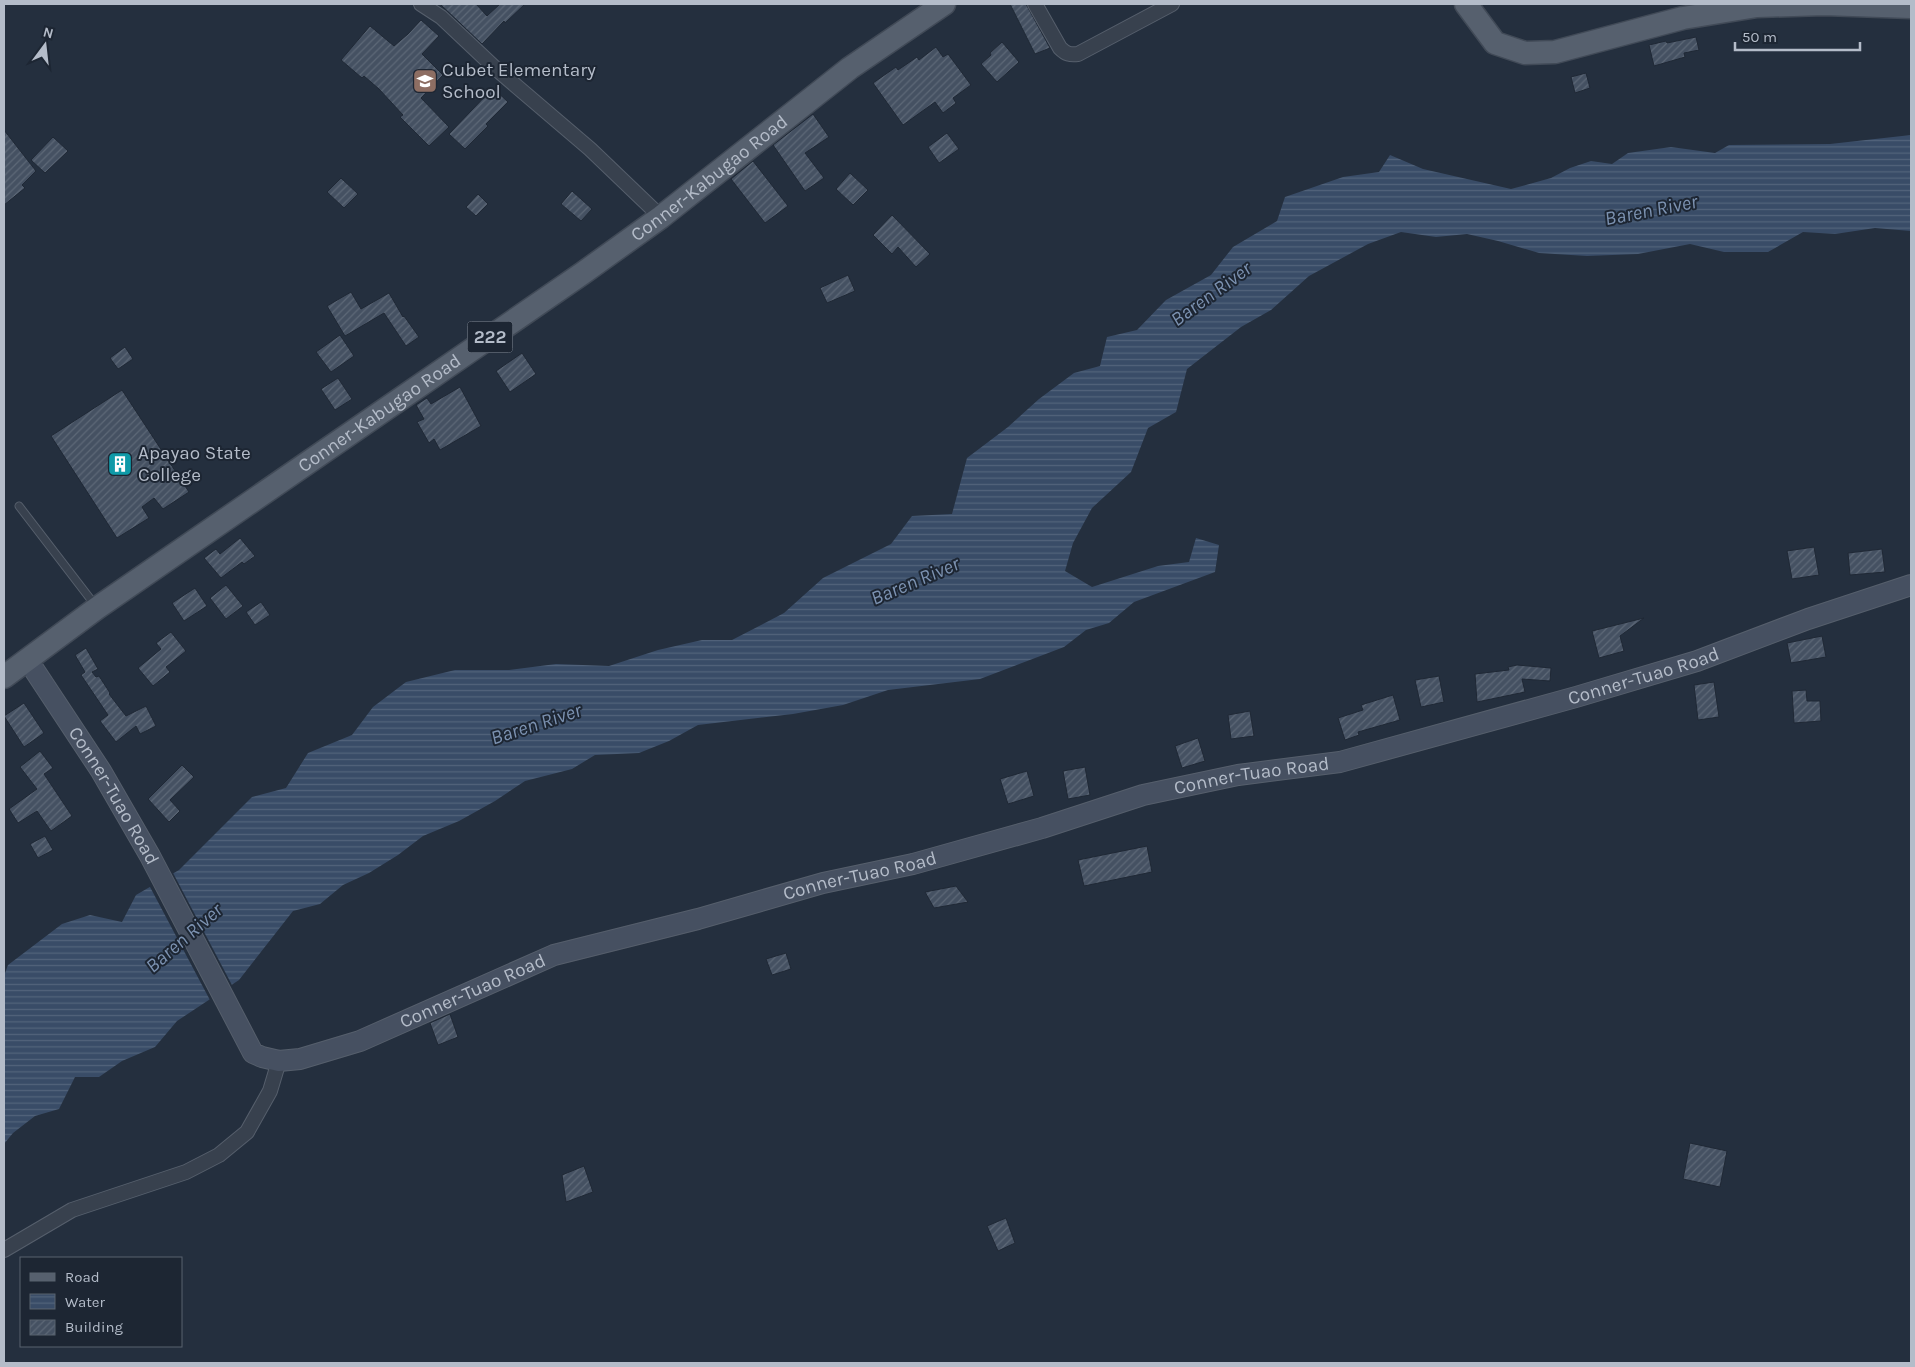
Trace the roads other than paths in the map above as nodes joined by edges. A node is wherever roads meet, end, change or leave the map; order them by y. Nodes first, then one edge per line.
1 (421, 4) edge
2 (944, 4) edge
3 (1034, 4) edge
4 (1172, 4) edge
5 (1466, 4) edge
6 (1911, 7) edge
7 (661, 216) junction
8 (19, 506) dead end
9 (1911, 585) edge
10 (96, 608) junction
11 (27, 658) junction
12 (4, 677) edge
13 (279, 1061) junction
14 (4, 1250) edge

1 - 7 street
2 - 7 main road, Conner-Kabugao Road / 222
3 - 4 street
5 - 6 main road
7 - 10 main road, Conner-Kabugao Road / 222
8 - 10 lane
9 - 13 main road, Conner-Tuao Road
10 - 11 main road, Conner-Kabugao Road / 222
11 - 12 main road, Conner-Kabugao Road / 222
11 - 13 main road, Conner-Tuao Road
13 - 14 street

